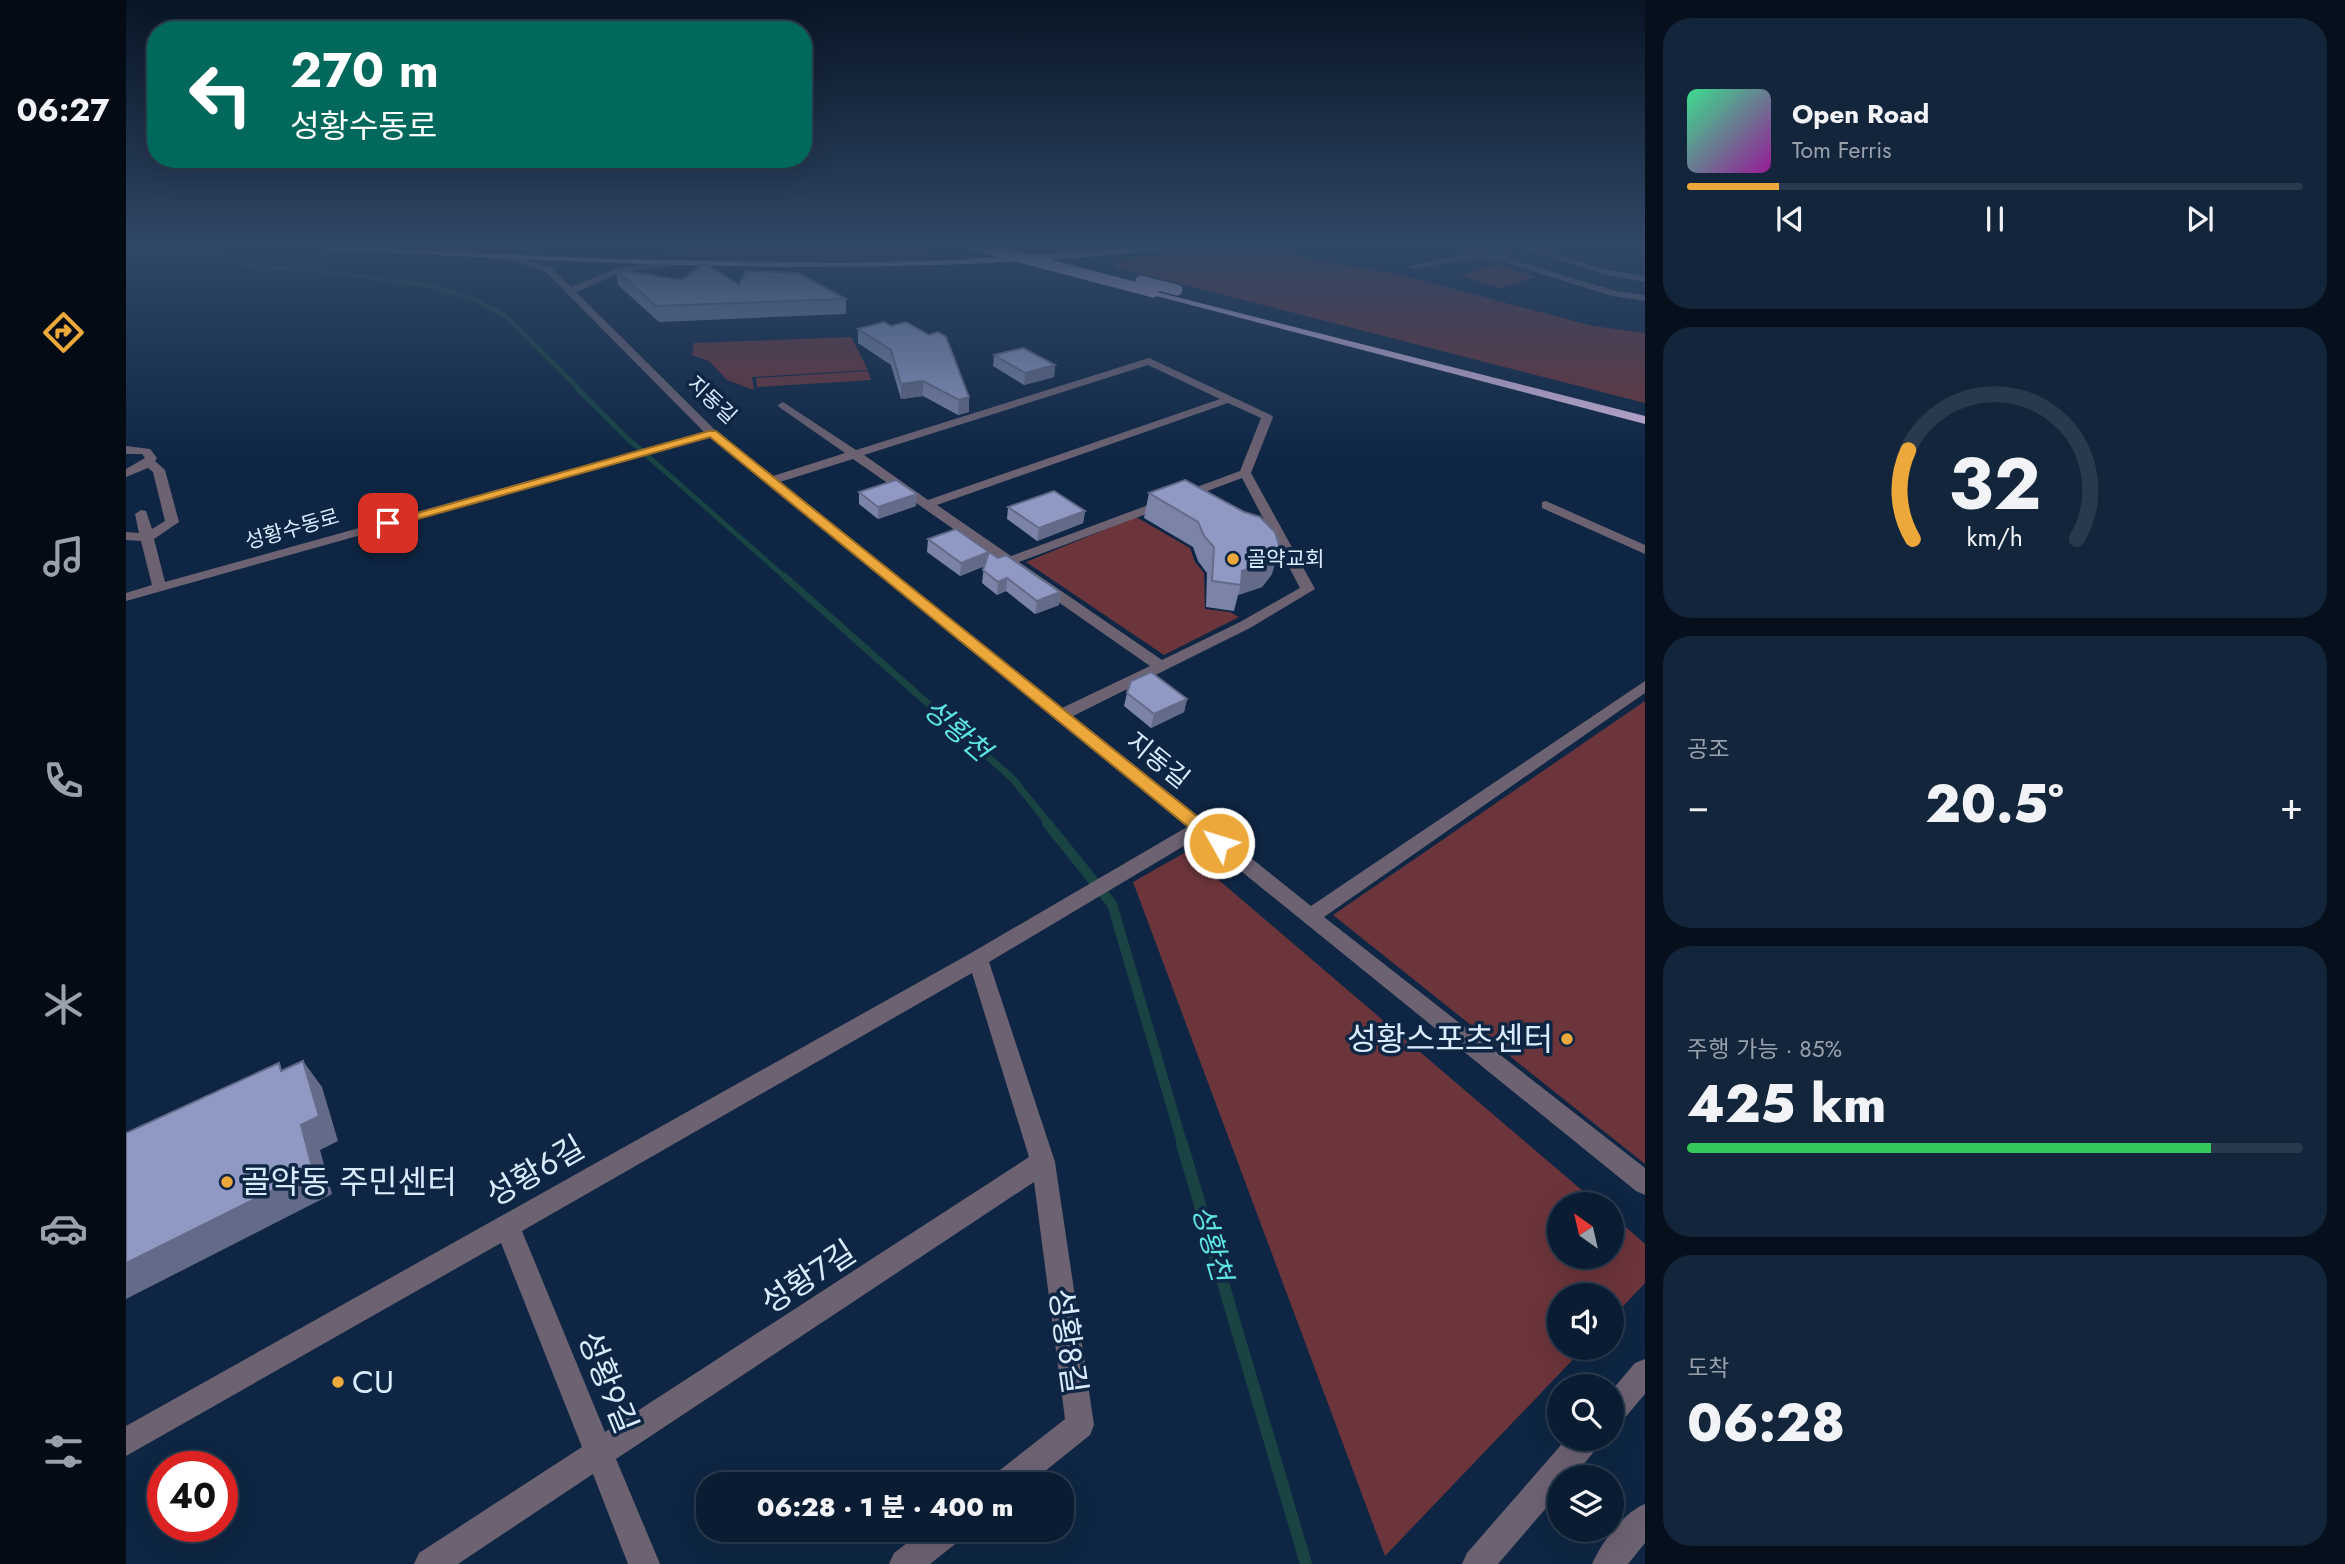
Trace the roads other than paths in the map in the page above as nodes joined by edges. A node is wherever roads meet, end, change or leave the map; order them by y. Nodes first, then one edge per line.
1 (595, 317) edge
2 (1249, 317) edge
3 (1281, 317) edge
4 (1431, 364) junction
5 (1229, 399) junction
6 (783, 405) dead end
7 (1645, 411) edge
8 (1645, 420) edge
9 (1645, 431) edge
10 (712, 433) junction
11 (126, 450) edge
12 (855, 453) junction
13 (148, 462) junction
14 (126, 473) edge
15 (1245, 473) junction
16 (770, 481) junction
17 (928, 504) junction
18 (1546, 505) dead end
19 (141, 514) dead end
20 (126, 536) edge
21 (147, 538) junction
22 (1645, 550) edge
23 (1010, 561) junction
24 (159, 588) junction
25 (126, 597) edge
26 (1162, 667) junction
27 (1645, 686) edge
28 (1061, 715) junction
29 (1200, 828) junction
30 (1310, 917) junction
31 (978, 959) junction
32 (1043, 1163) junction
33 (1645, 1183) edge
34 (507, 1226) junction
35 (1645, 1373) edge
36 (1624, 1397) edge
37 (126, 1442) edge
38 (1576, 1451) edge
39 (599, 1453) junction
40 (1020, 1472) edge
41 (1645, 1518) edge
42 (933, 1542) edge
43 (430, 1564) edge
44 (644, 1564) edge
45 (905, 1564) edge
46 (1478, 1564) edge
47 (1608, 1564) edge

1 - 10 street, 지동길
2 - 4 highway, bridge
3 - 7 highway, bridge
4 - 8 highway
4 - 9 highway
5 - 12 street
5 - 15 street
5 - 17 street
6 - 12 street
10 - 16 street, 지동길
10 - 24 street, 성황수동로
11 - 13 street
12 - 16 street
12 - 17 street
13 - 14 street
13 - 21 street
15 - 23 street
15 - 26 street
16 - 28 street, 지동길
17 - 23 street
18 - 22 street
19 - 21 street
20 - 21 street
21 - 24 street
23 - 26 street
24 - 25 street, 성황수동로
26 - 28 street
27 - 30 street
28 - 29 street, 지동길
29 - 30 street, 지동길
29 - 31 street, 성황6길
30 - 33 street, 지동길
31 - 32 street
31 - 34 street, 성황6길
32 - 39 street, 성황7길
32 - 40 street, 성황8길
34 - 37 street, 성황6길
34 - 39 street, 성황9길
35 - 36 street
38 - 46 street
39 - 43 street, 성황7길
39 - 44 street, 성황9길
41 - 47 street
42 - 45 street

